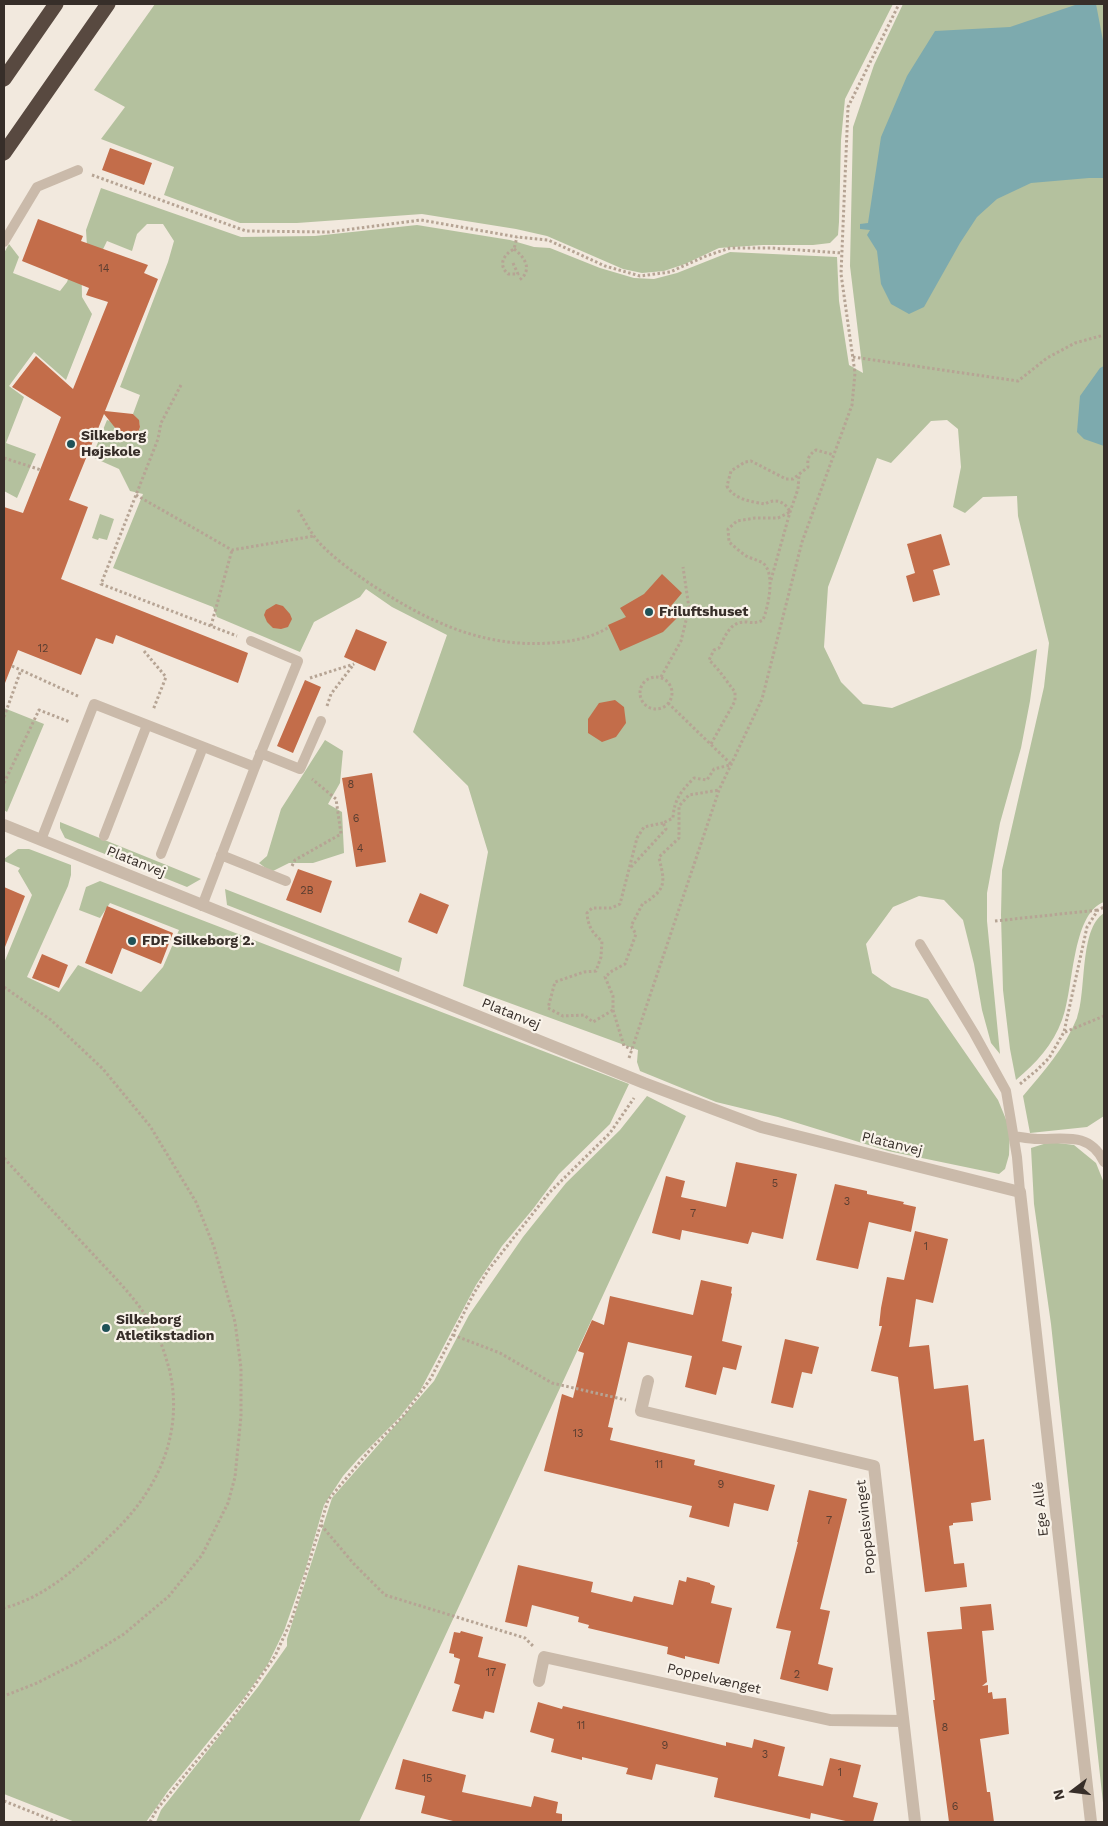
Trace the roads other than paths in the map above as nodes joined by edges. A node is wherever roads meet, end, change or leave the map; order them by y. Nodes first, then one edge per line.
1 (56, 4) edge
2 (108, 4) edge
3 (4, 79) edge
4 (4, 152) edge
5 (78, 170) road end
6 (4, 242) edge
7 (251, 641) road end
8 (321, 721) road end
9 (148, 725) junction
10 (203, 747) junction
11 (260, 753) junction
12 (255, 767) junction
13 (4, 825) edge
14 (104, 836) dead end
15 (41, 840) junction
16 (161, 854) dead end
17 (221, 855) junction
18 (286, 880) road end
19 (202, 906) junction
20 (920, 944) dead end
21 (1014, 1136) junction
22 (1104, 1162) edge
23 (1020, 1192) junction
24 (648, 1381) dead end
25 (539, 1681) dead end
26 (903, 1721) junction
27 (915, 1822) edge
28 (1091, 1822) edge

1 - 3 highway
2 - 4 highway
5 - 6 lane
7 - 11 lane
8 - 11 lane
9 - 10 lane
9 - 14 lane
9 - 15 lane
10 - 12 lane
10 - 16 lane
11 - 12 lane
12 - 17 lane
13 - 15 street, Platanvej
15 - 19 street, Platanvej
17 - 18 lane
17 - 19 lane
19 - 23 street, Platanvej
20 - 21 lane
21 - 22 lane
21 - 23 lane
23 - 28 street, Ege Allé
24 - 26 street, Poppelsvinget
25 - 26 street, Poppelvænget
26 - 27 street, Poppelsvinget

